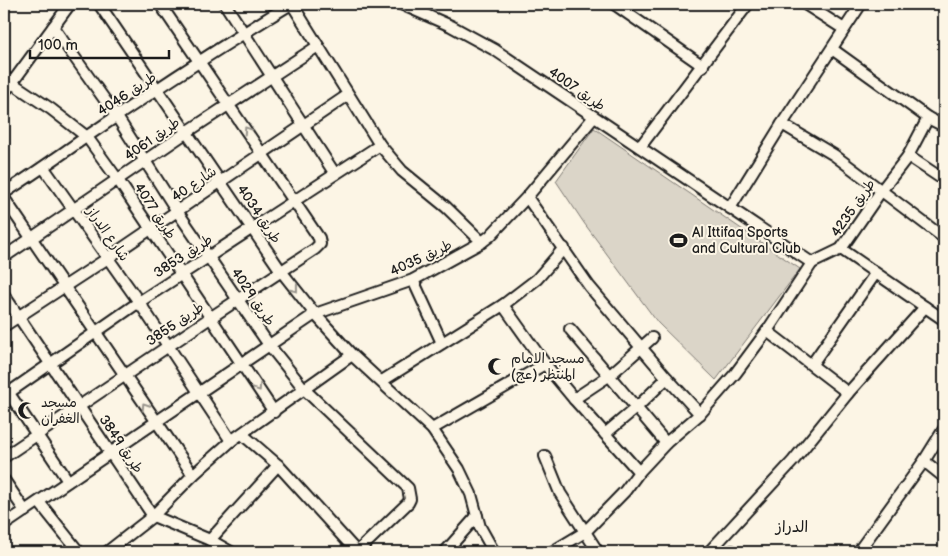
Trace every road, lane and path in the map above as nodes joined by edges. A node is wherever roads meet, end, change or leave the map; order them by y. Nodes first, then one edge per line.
1 (70, 4) edge
2 (99, 4) edge
3 (160, 4) edge
4 (225, 4) edge
5 (292, 4) edge
6 (401, 4) edge
7 (614, 4) edge
8 (748, 4) edge
9 (805, 4) edge
10 (861, 4) edge
11 (53, 27) junction
12 (844, 29) junction
13 (244, 33) junction
14 (318, 46) junction
15 (832, 49) junction
16 (200, 62) junction
17 (703, 66) junction
18 (272, 77) junction
19 (8, 80) edge
20 (158, 90) junction
21 (4, 92) edge
22 (348, 95) junction
23 (229, 104) junction
24 (117, 117) junction
25 (594, 117) junction
26 (928, 118) junction
27 (782, 124) junction
28 (303, 126) junction
29 (944, 126) edge
30 (187, 132) junction
31 (87, 137) junction
32 (380, 145) junction
33 (640, 147) junction
34 (263, 154) junction
35 (908, 156) junction
36 (146, 161) junction
37 (44, 168) junction
38 (335, 174) junction
39 (118, 180) junction
40 (944, 180) edge
41 (220, 182) junction
42 (881, 191) junction
43 (4, 193) edge
44 (527, 197) junction
45 (4, 198) edge
46 (293, 200) junction
47 (730, 208) junction
48 (74, 210) junction
49 (178, 211) junction
50 (253, 228) junction
51 (150, 230) junction
52 (32, 238) junction
53 (944, 238) edge
54 (482, 242) junction
55 (564, 248) junction
56 (841, 249) junction
57 (208, 256) junction
58 (4, 257) edge
59 (108, 258) junction
60 (812, 263) junction
61 (281, 271) junction
62 (181, 274) junction
63 (875, 274) junction
64 (413, 280) junction
65 (64, 287) junction
66 (4, 294) edge
67 (238, 300) junction
68 (139, 302) junction
69 (503, 305) junction
70 (925, 307) junction
71 (314, 314) junction
72 (18, 316) junction
73 (210, 318) junction
74 (944, 320) edge
75 (4, 326) edge
76 (570, 328) dead end
77 (767, 331) junction
78 (96, 332) junction
79 (652, 338) dead end
80 (442, 342) junction
81 (270, 345) junction
82 (168, 346) junction
83 (640, 348) junction
84 (352, 356) junction
85 (50, 364) junction
86 (242, 364) junction
87 (546, 364) junction
88 (812, 364) junction
89 (125, 375) junction
90 (610, 375) junction
91 (667, 378) junction
92 (382, 381) junction
93 (305, 390) junction
94 (5, 392) edge
95 (200, 393) junction
96 (848, 393) junction
97 (574, 399) junction
98 (78, 406) junction
99 (637, 407) junction
100 (274, 412) junction
101 (700, 414) junction
102 (156, 423) junction
103 (432, 428) junction
104 (944, 429) edge
105 (242, 434) junction
106 (605, 434) junction
107 (37, 435) junction
108 (231, 441) junction
109 (666, 443) junction
110 (110, 453) junction
111 (545, 456) dead end
112 (4, 457) edge
113 (924, 461) junction
114 (278, 465) junction
115 (639, 472) junction
116 (193, 475) junction
117 (944, 476) edge
118 (4, 480) edge
119 (68, 481) junction
120 (39, 502) junction
121 (25, 512) junction
122 (153, 516) junction
123 (477, 516) junction
124 (4, 525) edge
125 (586, 532) junction
126 (210, 540) junction
127 (113, 551) edge
128 (79, 552) edge
129 (231, 552) edge
130 (357, 552) edge
131 (445, 552) edge
132 (494, 552) edge
133 (552, 552) edge
134 (598, 552) edge
135 (709, 552) edge
136 (858, 552) edge

1 - 11 street
2 - 20 street, طريق 4034
3 - 16 street
4 - 13 street
5 - 13 street, طريق 4046
5 - 14 street
6 - 25 street, طريق 4007
7 - 17 street
8 - 17 street
9 - 12 street
10 - 12 street
11 - 19 street
11 - 24 street, طريق 4029
12 - 15 street
13 - 16 street, طريق 4046
13 - 18 street
14 - 18 street, طريق 4061
14 - 22 street
15 - 26 street
15 - 27 street
16 - 20 street, طريق 4046
16 - 23 street
17 - 33 street
18 - 23 street, طريق 4061
18 - 28 street
19 - 21 street
19 - 31 street, طريق 4077
20 - 24 street, طريق 4046
20 - 30 street, طريق 4034
22 - 28 street, شارع 40
22 - 32 street
23 - 30 street, طريق 4061
34 -> 23 street
24 - 31 street, طريق 4046
24 - 36 street, طريق 4029
25 - 33 street, طريق 4007
25 - 44 street, طريق 4035
26 - 29 street
26 - 35 street, طريق 4235
27 - 42 street
27 - 47 street
28 - 34 street, شارع 40
28 - 38 street
30 - 36 street, طريق 4061
30 - 41 street, طريق 4034
31 - 37 street, طريق 4046
31 - 39 street, طريق 4077
32 - 38 street, طريق 3853
32 - 54 street
33 - 47 street, طريق 4007
34 - 41 street, شارع 40
34 - 46 street
35 - 40 street
35 - 42 street, طريق 4235
36 - 39 street, طريق 4061
36 - 49 street, طريق 4029
37 - 43 street, طريق 4046
37 - 48 street, شارع الدراز
38 - 46 street, طريق 3853
39 - 48 street, طريق 4061
39 - 51 street, طريق 4077
41 - 49 street, شارع 40
41 - 50 street, طريق 4034
42 - 53 street
42 - 56 street, طريق 4235
44 - 54 street, طريق 4035
44 - 55 street
45 - 52 street
46 - 50 street, طريق 3853
46 - 61 street, طريق 3855
47 - 60 street, طريق 4007
48 - 52 street, طريق 4061
48 - 59 street, شارع الدراز
49 - 51 street, شارع 40
49 - 57 street, طريق 4029
50 - 57 street, طريق 3853
50 - 61 street, طريق 4034
51 - 59 street, شارع 40
51 - 62 street, طريق 4077
52 - 58 street, طريق 4061
52 - 65 street
54 - 64 street, طريق 4035
55 - 69 street
55 - 83 street
56 - 60 street, طريق 4235
56 - 63 street
57 - 62 street, طريق 3853
57 - 67 street, طريق 4029
59 - 65 street, شارع 40
59 - 68 street, شارع الدراز
60 - 77 street
61 - 67 street, طريق 3855
61 -> 71 street, طريق 4034
62 - 68 street, طريق 3853
62 - 73 street, طريق 4077
63 - 70 street
63 - 88 street
64 - 71 street, طريق 4035
64 - 80 street
65 - 72 street, شارع 40
65 - 78 street
66 - 72 street, طريق 3849
67 - 73 street, طريق 3855
67 - 81 street, طريق 4029
68 - 78 street, طريق 3853
68 - 82 street, شارع الدراز
69 - 80 street
69 - 87 street
70 - 74 street
70 - 96 street
71 - 81 street, طريق 4035
71 - 84 street, طريق 4034
72 - 75 street, شارع 40
72 - 85 street, طريق 3849
73 - 82 street, طريق 3855
73 - 86 street, طريق 4077
76 - 90 street
77 - 88 street
77 - 101 street
78 - 85 street, طريق 3853
78 - 89 street
79 - 83 street
80 - 92 street
81 - 86 street, طريق 4035
81 - 93 street, طريق 4029
82 - 89 street, طريق 3855
82 - 95 street, شارع الدراز
83 - 90 street
83 - 91 street
84 - 92 street, طريق 4034
84 - 93 street
85 - 94 street, طريق 3853
85 - 98 street, طريق 3849
86 - 95 street, طريق 4035
86 -> 100 street, طريق 4077
87 - 97 street
87 - 103 street
88 - 96 street
89 - 98 street, طريق 3855
102 -> 89 street
90 - 97 street
90 - 99 street
91 - 99 street
91 - 101 street
92 - 103 street, طريق 4034
93 - 100 street
93 - 130 street, طريق 4029
94 - 107 street
95 - 102 street, طريق 4035
95 - 108 street, شارع الدراز
96 - 135 street
97 - 106 street
98 - 107 street, طريق 3855
98 - 110 street, طريق 3849
99 - 106 street
99 - 109 street
100 - 105 street
101 - 109 street
102 - 110 street, طريق 4035
102 - 116 street
103 - 123 street, طريق 4034
104 - 113 street
105 - 108 street
105 - 114 street
106 - 115 street
107 - 112 street, طريق 3855
107 - 119 street
108 - 116 street
109 - 115 street
110 - 119 street, طريق 4035
110 - 122 street, طريق 3849
111 - 125 street
113 - 117 street
113 - 136 street
114 - 126 street
114 - 130 street
115 - 125 street
116 - 122 street
118 - 121 street
119 - 120 street, طريق 4035
120 - 121 street, طريق 4035
120 - 128 street
121 - 124 street, طريق 4035
122 - 126 street
122 - 127 street
123 - 131 street
123 - 132 street, طريق 4034
125 - 133 street
125 - 134 street
126 - 129 street

